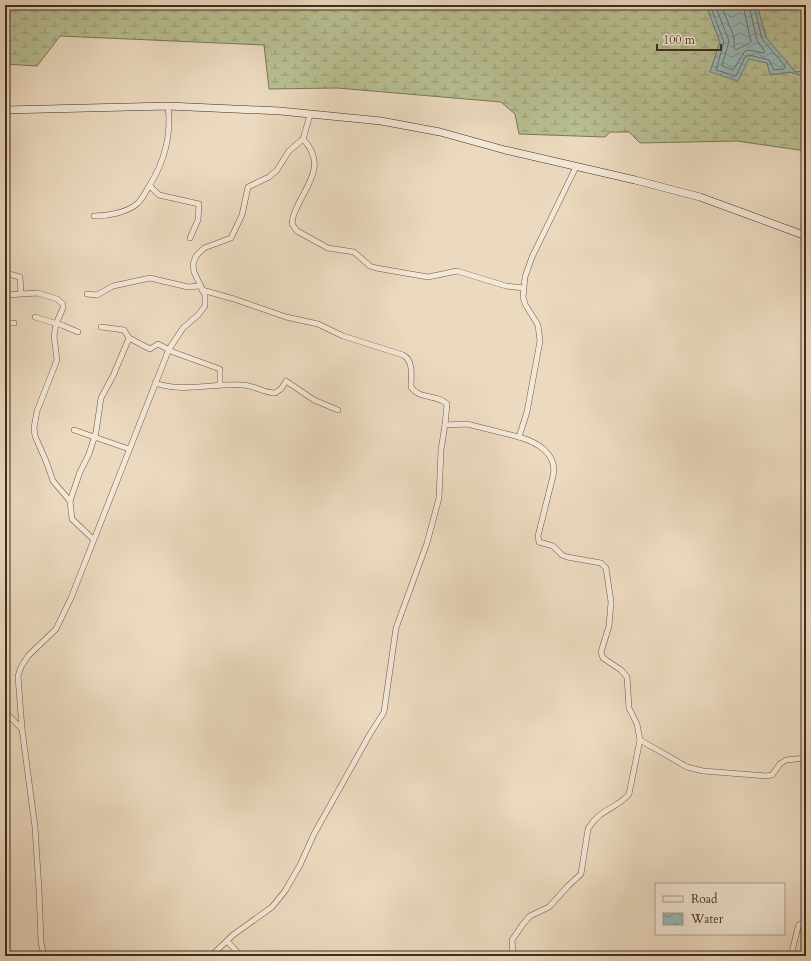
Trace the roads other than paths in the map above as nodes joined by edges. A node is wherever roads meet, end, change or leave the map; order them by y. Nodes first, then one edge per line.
1 (168, 106) junction
2 (5, 110) edge
3 (310, 115) junction
4 (303, 139) junction
5 (576, 167) junction
6 (150, 186) junction
7 (94, 216) dead end
8 (806, 236) edge
9 (190, 238) dead end
10 (5, 273) edge
11 (201, 288) junction
12 (523, 288) junction
13 (21, 293) junction
14 (87, 294) dead end
15 (5, 295) edge
16 (35, 317) dead end
17 (5, 323) edge
18 (14, 323) dead end
19 (56, 324) junction
20 (101, 327) dead end
21 (78, 332) dead end
22 (130, 338) junction
23 (169, 349) junction
24 (155, 384) junction
25 (220, 385) junction
26 (338, 410) dead end
27 (445, 425) junction
28 (74, 430) dead end
29 (95, 437) junction
30 (519, 437) junction
31 (129, 449) junction
32 (70, 501) junction
33 (93, 539) junction
34 (5, 712) edge
35 (22, 729) junction
36 (640, 740) junction
37 (806, 758) edge
38 (806, 923) edge
39 (227, 941) junction
40 (44, 956) edge
41 (211, 956) edge
42 (241, 956) edge
43 (513, 956) edge
44 (791, 956) edge

1 - 2 main road
1 - 3 main road
1 - 6 street
3 - 4 street
3 - 5 main road
4 - 11 street
4 - 12 street
5 - 8 main road
5 - 12 street
6 - 7 street
6 - 9 street
10 - 13 street
11 - 14 street
11 - 23 street
11 - 27 street
12 - 30 street
13 - 15 street
13 - 19 street
16 - 19 street
17 - 18 street
19 - 21 street
19 - 32 street
20 - 22 street
22 - 23 street
22 - 29 street
23 - 24 street
23 - 25 street
24 - 25 street
24 - 31 street
25 - 26 street
27 - 30 street
27 - 39 street
28 - 29 street
29 - 31 street
29 - 32 street
30 - 36 street
31 - 33 street
32 - 33 street
33 - 35 street
34 - 35 street
35 - 40 street
36 - 37 street
36 - 43 street
38 - 44 street
39 - 41 street
39 - 42 street

